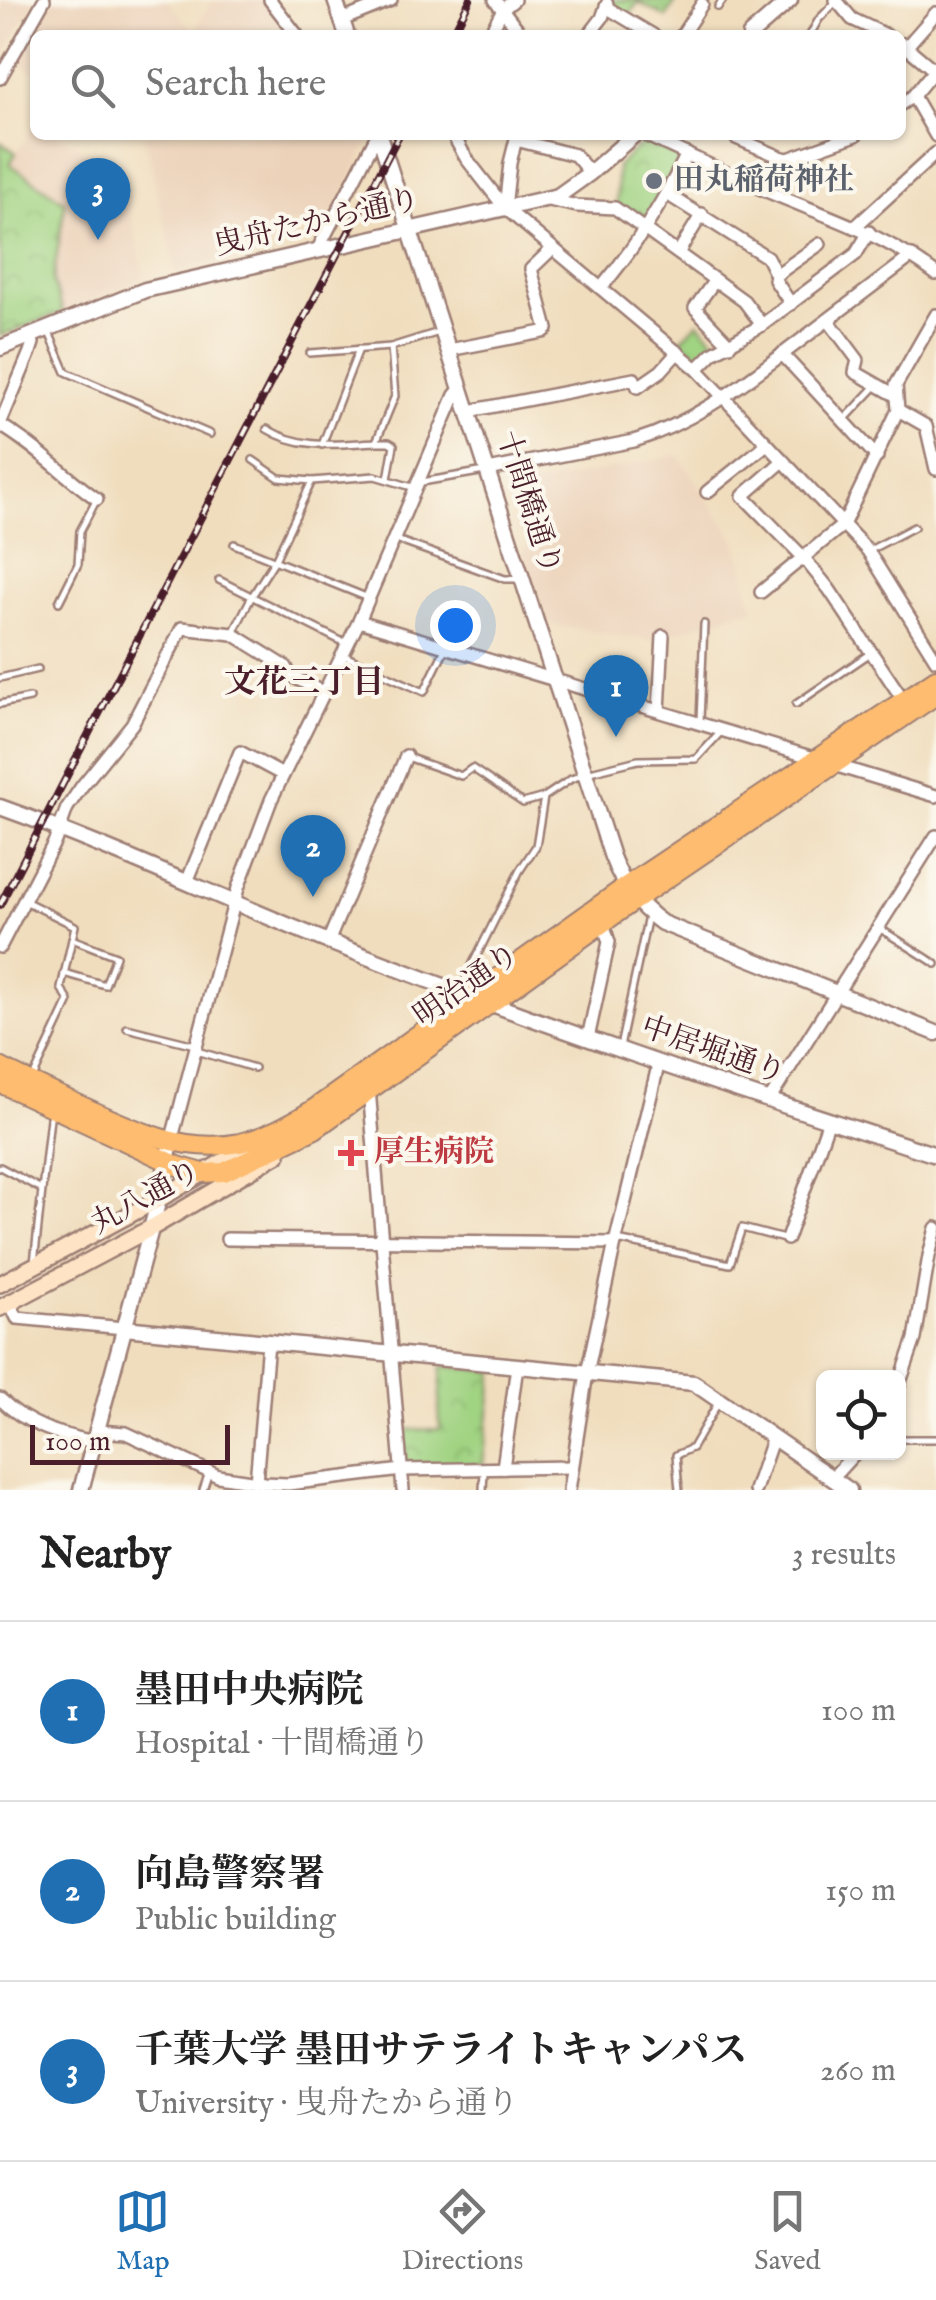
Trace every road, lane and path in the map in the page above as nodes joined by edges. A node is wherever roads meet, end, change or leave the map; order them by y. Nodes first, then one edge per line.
1 (44, 0) edge
2 (270, 0) edge
3 (335, 0) edge
4 (391, 0) edge
5 (514, 0) edge
6 (723, 0) edge
7 (790, 0) edge
8 (836, 0) edge
9 (607, 4) edge
10 (702, 4) dead end
11 (499, 5) edge
12 (718, 7) dead end
13 (936, 12) edge
14 (344, 27) edge
15 (293, 30) edge
16 (491, 30) edge
17 (518, 30) edge
18 (593, 30) edge
19 (646, 30) edge
20 (685, 30) edge
21 (756, 30) edge
22 (813, 30) edge
23 (875, 30) edge
24 (906, 42) edge
25 (906, 46) edge
26 (935, 69) edge
27 (0, 78) edge
28 (913, 96) junction
29 (906, 101) edge
30 (936, 136) edge
31 (375, 140) edge
32 (380, 140) edge
33 (456, 140) edge
34 (516, 140) edge
35 (523, 140) edge
36 (628, 140) edge
37 (656, 140) edge
38 (741, 140) edge
39 (842, 140) edge
40 (936, 153) edge
41 (688, 154) junction
42 (783, 158) junction
43 (590, 173) junction
44 (768, 191) junction
45 (668, 194) junction
46 (545, 200) junction
47 (505, 208) junction
48 (702, 214) junction
49 (855, 227) junction
50 (646, 228) junction
51 (410, 230) junction
52 (869, 232) junction
53 (820, 244) dead end
54 (552, 248) junction
55 (317, 251) junction
56 (678, 253) junction
57 (912, 256) junction
58 (936, 274) edge
59 (776, 276) junction
60 (715, 280) junction
61 (601, 288) junction
62 (791, 304) junction
63 (936, 315) edge
64 (828, 320) junction
65 (762, 325) junction
66 (47, 329) junction
67 (444, 331) junction
68 (30, 336) junction
69 (730, 345) junction
70 (391, 347) junction
71 (0, 348) edge
72 (359, 350) junction
73 (450, 350) junction
74 (310, 352) dead end
75 (678, 352) junction
76 (782, 354) junction
77 (697, 369) junction
78 (876, 386) junction
79 (462, 387) junction
80 (895, 395) junction
81 (724, 399) junction
82 (898, 410) junction
83 (469, 411) junction
84 (843, 421) junction
85 (0, 425) edge
86 (267, 430) dead end
87 (210, 434) dead end
88 (376, 442) junction
89 (322, 444) junction
90 (767, 444) junction
91 (876, 458) junction
92 (253, 460) dead end
93 (783, 461) junction
94 (936, 468) edge
95 (488, 470) junction
96 (388, 479) junction
97 (312, 481) junction
98 (416, 486) junction
99 (707, 492) dead end
100 (98, 499) joint
101 (843, 525) junction
102 (914, 527) dead end
103 (394, 539) junction
104 (234, 544) dead end
105 (868, 551) junction
106 (804, 558) junction
107 (275, 560) junction
108 (523, 578) junction
109 (219, 580) dead end
110 (761, 592) dead end
111 (252, 596) junction
112 (369, 598) junction
113 (59, 602) dead end
114 (359, 621) junction
115 (704, 624) dead end
116 (233, 634) junction
117 (663, 636) dead end
118 (446, 647) junction
119 (345, 650) junction
120 (872, 652) junction
121 (936, 660) edge
122 (38, 669) dead end
123 (0, 678) edge
124 (936, 679) edge
125 (556, 680) junction
126 (324, 692) junction
127 (936, 695) edge
128 (30, 698) dead end
129 (904, 700) junction
130 (0, 704) edge
131 (796, 704) dead end
132 (659, 711) junction
133 (700, 724) junction
134 (722, 731) junction
135 (406, 756) joint
136 (825, 762) junction
137 (584, 774) junction
138 (283, 775) junction
139 (936, 796) edge
140 (544, 797) junction
141 (0, 808) edge
142 (60, 829) junction
143 (936, 836) edge
144 (187, 882) junction
145 (636, 900) junction
146 (25, 901) junction
147 (234, 902) junction
148 (603, 923) junction
149 (878, 928) junction
150 (72, 939) junction
151 (328, 942) junction
152 (0, 948) edge
153 (936, 964) edge
154 (64, 972) junction
155 (837, 993) junction
156 (475, 996) junction
157 (127, 1028) dead end
158 (936, 1033) edge
159 (588, 1038) junction
160 (194, 1048) junction
161 (619, 1048) junction
162 (659, 1062) junction
163 (0, 1068) edge
164 (254, 1068) dead end
165 (31, 1082) junction
166 (0, 1083) edge
167 (369, 1089) junction
168 (770, 1099) junction
169 (51, 1107) junction
170 (829, 1120) junction
171 (315, 1129) junction
172 (274, 1132) junction
173 (170, 1142) junction
174 (936, 1155) edge
175 (166, 1162) junction
176 (0, 1167) edge
177 (203, 1174) junction
178 (41, 1188) junction
179 (158, 1200) junction
180 (150, 1228) junction
181 (936, 1228) edge
182 (228, 1239) dead end
183 (787, 1239) joint
184 (382, 1240) junction
185 (615, 1243) junction
186 (34, 1266) junction
187 (0, 1284) edge
188 (5, 1305) edge
189 (124, 1328) junction
190 (268, 1342) junction
191 (392, 1354) junction
192 (516, 1366) junction
193 (904, 1370) edge
194 (587, 1372) junction
195 (0, 1399) edge
196 (720, 1400) junction
197 (96, 1436) junction
198 (773, 1437) junction
199 (936, 1439) edge
200 (906, 1440) edge
201 (849, 1460) edge
202 (572, 1467) junction
203 (484, 1468) junction
204 (503, 1468) junction
205 (402, 1470) junction
206 (210, 1472) junction
207 (833, 1478) junction
208 (261, 1485) edge
209 (81, 1490) edge
210 (203, 1490) edge
211 (403, 1490) edge
212 (482, 1490) edge
213 (569, 1490) edge
214 (680, 1490) edge
215 (755, 1490) edge
216 (848, 1490) edge

1 - 27 street
2 - 15 street
3 - 14 street
4 - 14 street
5 - 11 street
6 - 12 lane
7 - 21 street
8 - 22 lane
8 - 23 street
9 - 18 street
9 - 19 street
10 - 20 street
11 - 16 street
11 - 17 street
13 - 24 street
25 - 26 street
26 - 28 street
28 - 29 street
28 - 30 street
31 - 55 street
32 - 51 street, 十間橋通り
33 - 47 street
34 - 47 street
35 - 43 street
36 - 43 street, 曳舟たから通り
37 - 41 street
38 - 42 street
39 - 42 street
40 - 49 street
41 - 44 street
41 - 45 street
42 - 44 street
43 - 46 street, 曳舟たから通り
44 - 49 street
45 - 48 street
45 - 50 street
46 - 47 street, 曳舟たから通り
46 - 50 street
47 - 51 street, 曳舟たから通り
47 - 54 street
48 - 56 street
48 - 59 street
49 - 52 street
50 - 56 street
50 - 61 street
51 - 55 street, 曳舟たから通り
51 - 67 street, 十間橋通り
52 - 57 street
52 - 62 street
53 - 59 street
54 - 61 street
54 - 73 street
55 - 66 street, 曳舟たから通り
56 - 60 street
57 - 58 street
57 - 64 street
59 - 62 street
60 - 65 street
60 - 69 street
61 - 75 street
62 - 65 street
63 - 80 street
64 - 76 street
64 - 78 street
65 - 69 street
66 - 68 street, 曳舟たから通り
66 - 87 lane
67 - 70 lane
67 - 73 street, 十間橋通り
68 - 71 street, 曳舟たから通り
68 - 85 street
69 - 77 street
70 - 72 lane
70 - 88 lane
72 - 74 lane
72 - 89 lane
73 - 79 street, 十間橋通り
75 - 77 street
75 - 83 street
76 - 81 street
76 - 84 street
77 - 81 street
78 - 80 street
78 - 84 lane
79 - 83 street, 十間橋通り
79 - 98 street
80 - 82 street
81 - 90 street
81 - 95 street
82 - 91 street
82 - 94 street
83 - 95 street, 十間橋通り
84 - 91 street
85 - 100 street
86 - 89 lane
88 - 89 lane
88 - 96 lane
90 - 93 street
90 - 99 street
91 - 101 street
92 - 97 lane
93 - 101 street
93 - 106 street
95 - 98 lane
95 - 108 street, 十間橋通り
96 - 97 lane
96 - 98 lane
97 - 107 lane
98 - 103 street
100 - 113 lane
101 - 105 street
101 - 106 street
102 - 105 lane
103 - 108 lane
103 - 112 street
104 - 107 lane
105 - 121 street
106 - 110 street
106 - 120 street
107 - 111 lane
107 - 112 lane
108 - 125 street, 十間橋通り
109 - 111 lane
111 - 116 lane
111 - 119 lane
112 - 114 street
114 - 118 street
114 - 119 street
115 - 133 lane
116 - 126 street
116 - 142 street
117 - 132 street
118 - 119 lane
118 - 125 street
119 - 126 street
120 - 129 street
120 - 131 lane
122 - 123 lane
124 - 129 main road, 明治通り
125 - 132 street
125 - 137 street, 十間橋通り
126 - 138 street
127 - 136 main road, 明治通り
128 - 130 lane
129 - 136 main road, 明治通り
132 - 133 street
133 - 134 street
134 - 136 street
134 - 137 lane
135 - 140 lane
135 - 151 street
136 - 139 street
136 - 145 main road, 明治通り
137 - 140 lane
137 - 145 street, 十間橋通り
138 - 144 street
138 - 147 street
140 - 156 lane
141 - 142 street, 中居堀通り
142 - 144 street, 中居堀通り
142 - 146 street
143 - 149 street
144 - 147 street, 中居堀通り
145 - 148 main road, 明治通り
145 - 155 street
145 - 156 main road, 明治通り
145 - 161 lane
146 - 150 lane
146 - 152 street
147 - 151 street, 中居堀通り
147 - 160 street
148 - 156 main road, 明治通り
148 - 159 street
149 - 153 lane
149 - 155 street
150 - 154 lane
150 - 154 lane
151 - 156 street, 中居堀通り
154 - 165 lane
155 - 158 street
155 - 168 street
156 - 159 street, 中居堀通り
156 - 167 main road, 明治通り
156 - 172 main road, 明治通り
157 - 160 lane
159 - 161 street, 中居堀通り
160 - 164 lane
160 - 173 street
161 - 162 street, 中居堀通り
162 - 168 street, 中居堀通り
162 - 185 street
163 - 165 main road, 明治通り
165 - 173 main road, 明治通り
166 - 169 main road
167 - 171 main road, 明治通り
167 - 184 street
168 - 170 street, 中居堀通り
169 - 175 main road
169 - 178 lane
170 - 174 street, 中居堀通り
170 - 183 street
171 - 177 main road, 明治通り
171 - 180 main road, 丸八通り
172 - 173 main road, 明治通り
172 - 177 main road, 丸八通り
173 - 175 street
175 - 177 main road
175 - 179 street
176 - 178 lane
177 - 179 main road, 丸八通り
178 - 186 lane
179 - 180 street
179 - 186 main road, 丸八通り
180 - 188 main road, 丸八通り
180 - 189 street
181 - 193 street
182 - 184 street
183 - 185 lane
184 - 185 street
184 - 191 street
185 - 194 street
186 - 187 main road, 丸八通り
188 - 189 street
189 - 190 street
189 - 197 street
190 - 191 street
190 - 208 street
191 - 192 street
191 - 205 street
192 - 194 street
192 - 204 street
194 - 196 street
194 - 202 street
195 - 197 street
196 - 198 street
196 - 214 lane
197 - 206 street
197 - 209 street
198 - 207 street
198 - 215 street
199 - 200 lane
201 - 207 street
202 - 204 street
202 - 213 street
203 - 204 street
203 - 205 street
203 - 212 lane
205 - 208 street
205 - 211 street
206 - 208 street
206 - 210 lane
207 - 216 street

